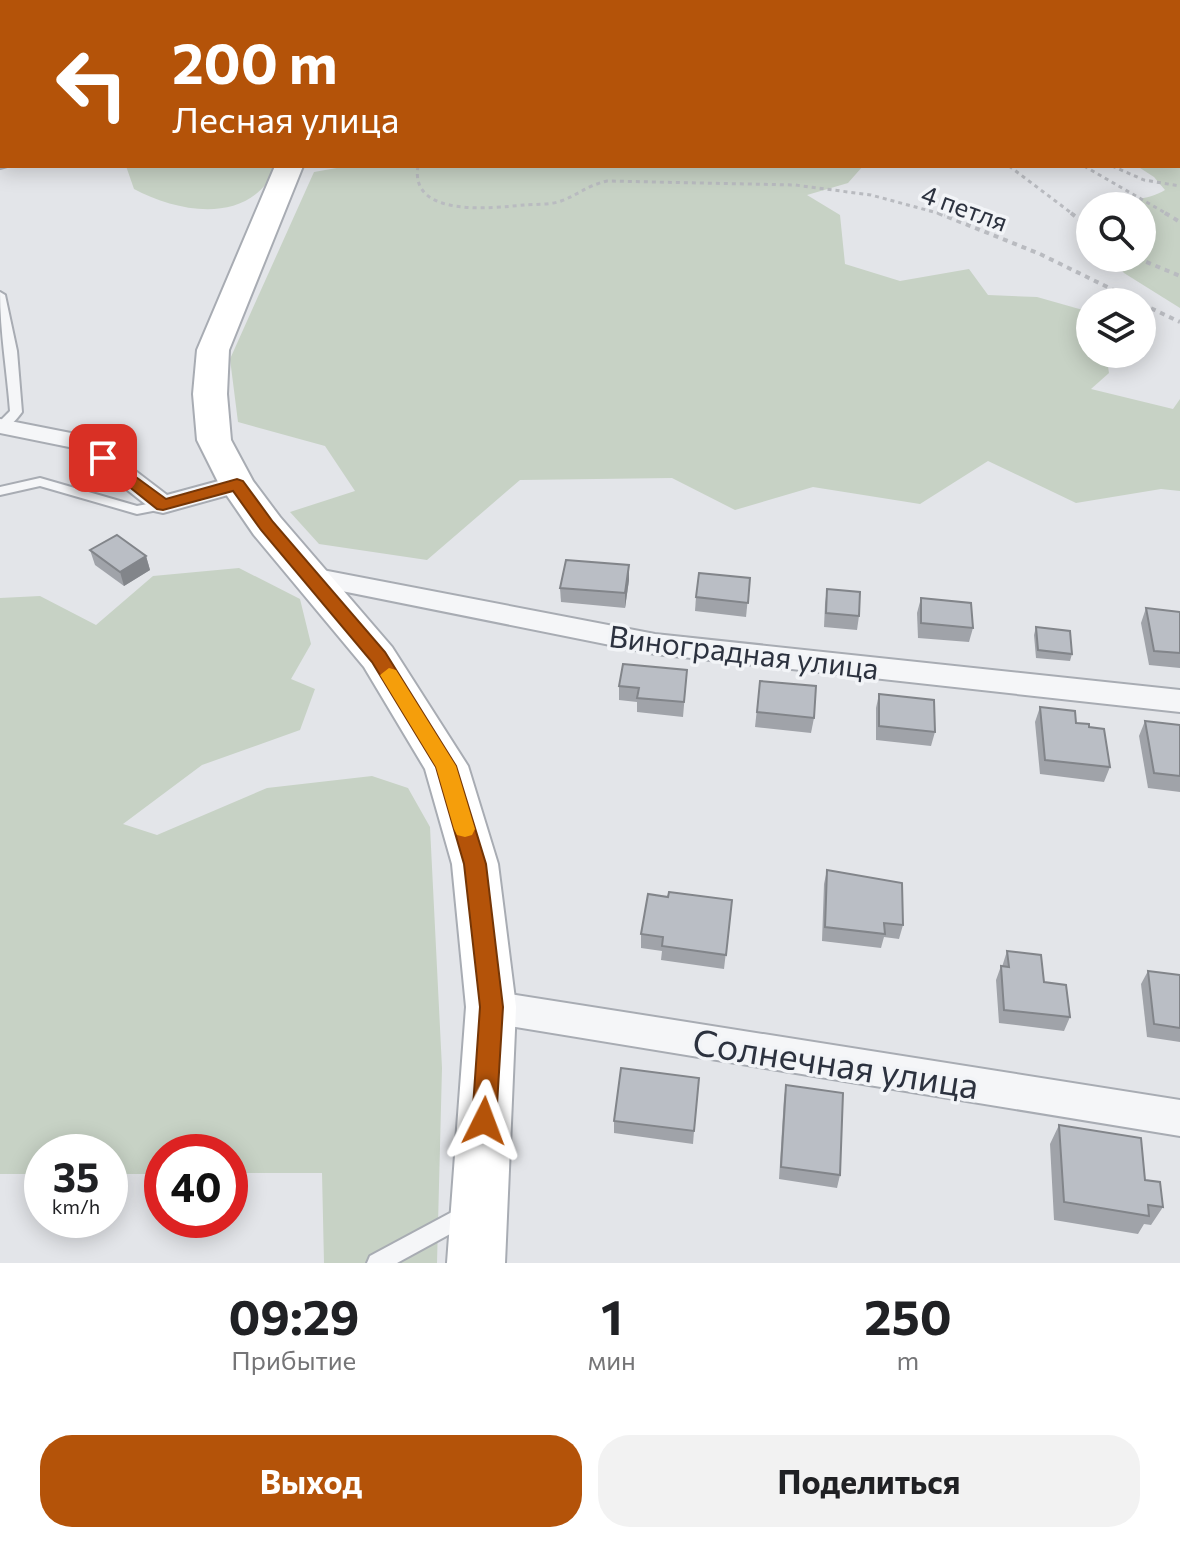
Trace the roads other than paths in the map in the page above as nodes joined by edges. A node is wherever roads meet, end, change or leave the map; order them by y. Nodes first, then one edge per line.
1 (288, 168) edge
2 (0, 295) edge
3 (6, 353) edge
4 (1, 426) edge
5 (237, 484) junction
6 (0, 491) edge
7 (163, 505) junction
8 (312, 577) junction
9 (1180, 701) edge
10 (491, 1007) junction
11 (1180, 1118) edge
12 (479, 1207) junction
13 (377, 1263) edge
14 (476, 1263) edge

1 - 5 street
2 - 3 lane
3 - 4 lane
4 - 7 street
5 - 7 street
5 - 8 street
6 - 7 lane
8 - 9 street, Виноградная улица
8 - 10 street
10 - 11 street, Солнечная улица
10 - 12 street
12 - 13 lane
12 - 14 street

